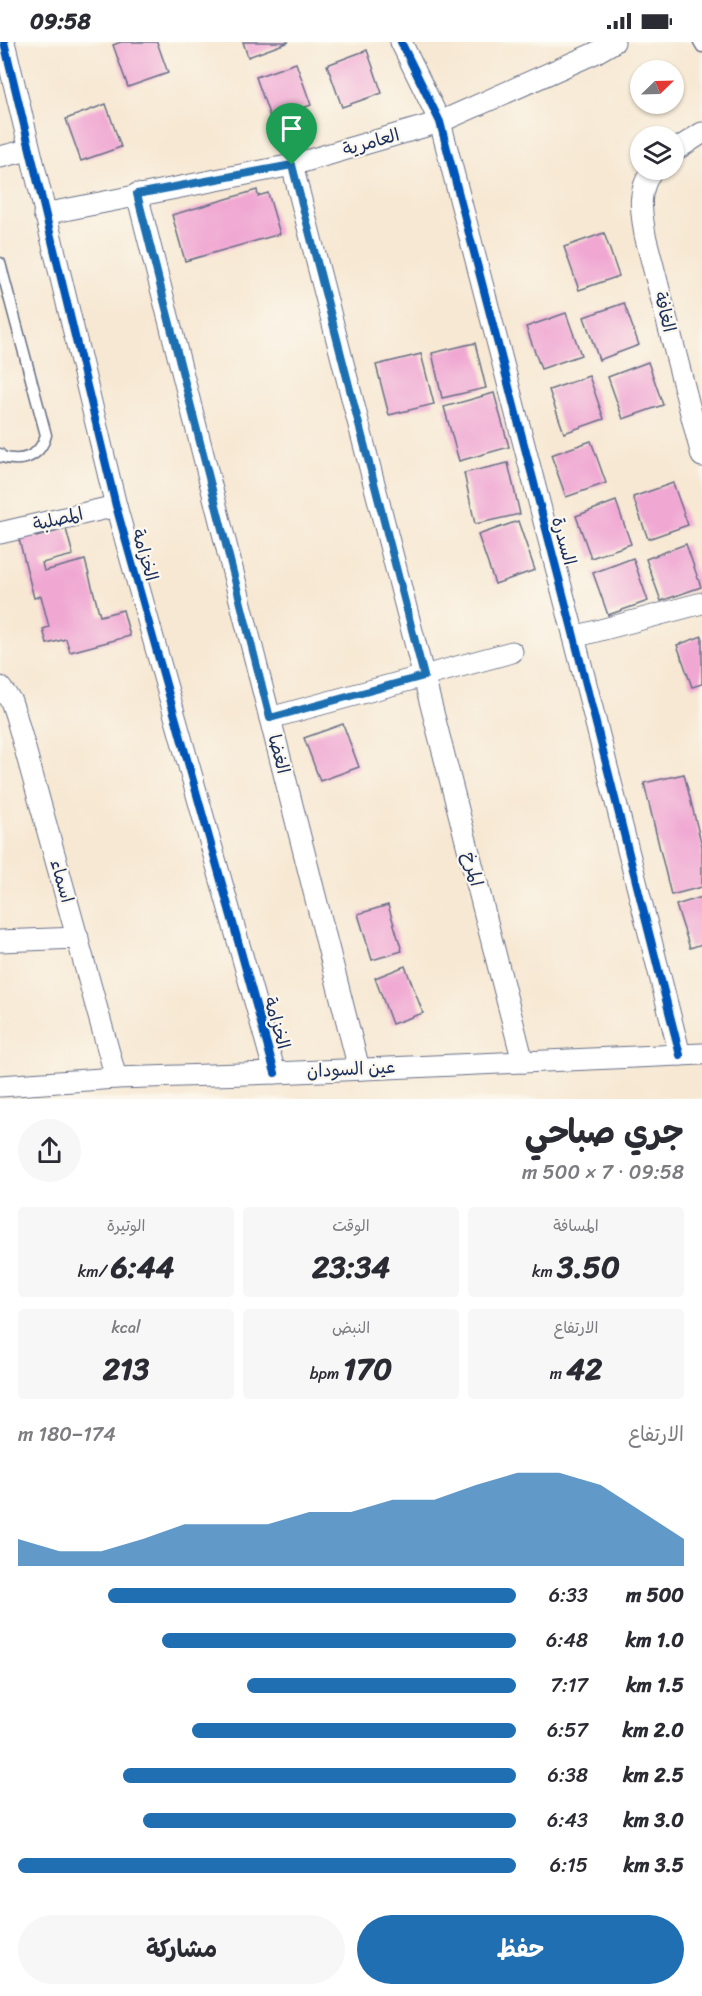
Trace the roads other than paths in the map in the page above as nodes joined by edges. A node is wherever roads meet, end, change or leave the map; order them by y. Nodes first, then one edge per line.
1 (3, 42) edge
2 (401, 42) edge
3 (614, 42) edge
4 (699, 42) edge
5 (702, 47) edge
6 (440, 122) junction
7 (702, 134) edge
8 (684, 145) edge
9 (28, 150) junction
10 (0, 157) edge
11 (292, 165) junction
12 (646, 180) edge
13 (137, 194) junction
14 (44, 214) junction
15 (0, 262) edge
16 (0, 454) edge
17 (702, 456) edge
18 (116, 506) junction
19 (0, 532) edge
20 (702, 603) edge
21 (574, 637) junction
22 (512, 651) dead end
23 (424, 676) junction
24 (0, 687) edge
25 (270, 718) junction
26 (78, 938) junction
27 (0, 941) edge
28 (702, 1054) edge
29 (680, 1055) junction
30 (523, 1062) junction
31 (358, 1069) junction
32 (275, 1073) junction
33 (116, 1077) junction
34 (0, 1086) edge

1 - 9 street, الخزامة
2 - 6 street, السدرة
3 - 6 street, العامرية
4 - 5 lane
6 - 11 street, العامرية
6 - 21 street, السدرة
7 - 8 street
9 - 10 street
9 - 14 street, الخزامة
11 - 13 street, العامرية
11 - 23 street, المرخ
12 - 17 street, الغافة
13 - 14 street, العامرية
13 - 25 street, الغضا
14 - 18 street, الخزامة
15 - 16 lane
18 - 19 street, المصلبة
18 - 32 street, الخزامة
20 - 21 street
21 - 29 street, السدرة
22 - 23 street
23 - 25 street
23 - 30 street, المرخ
24 - 26 street, اسماء
25 - 31 street, الغضا
26 - 27 street
26 - 33 street, اسماء
28 - 29 street, عين السودان
29 - 30 street, عين السودان
30 - 31 street, عين السودان
31 - 32 street, عين السودان
32 - 33 street, عين السودان
33 - 34 street, عين السودان

